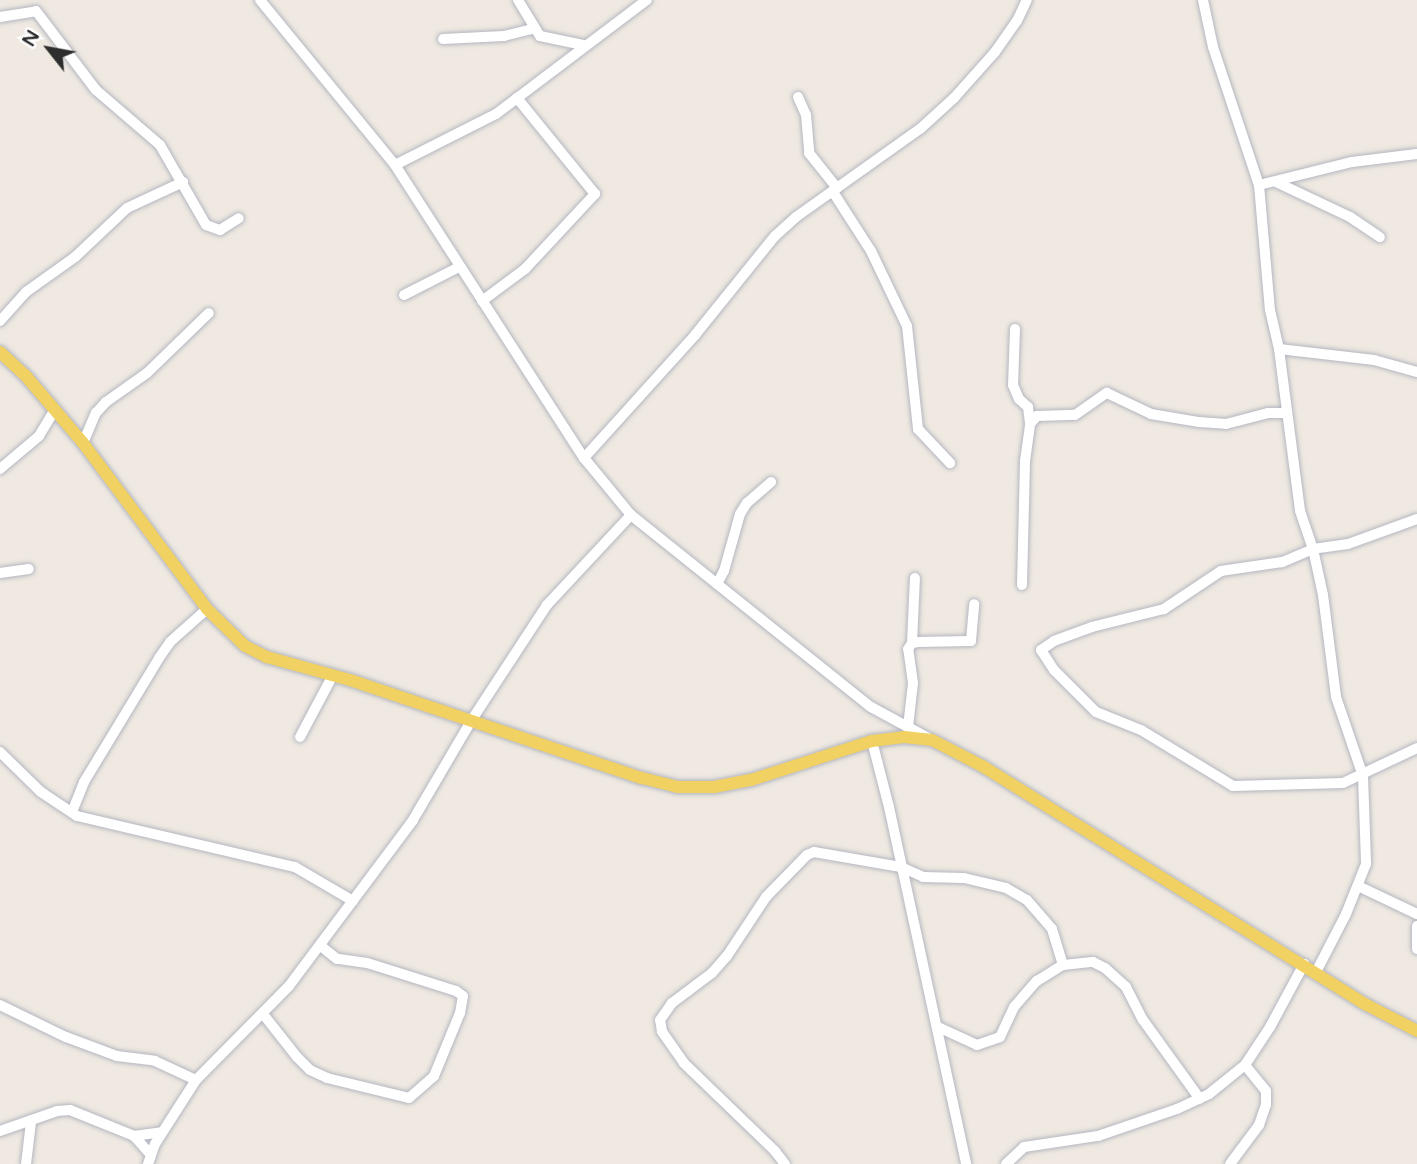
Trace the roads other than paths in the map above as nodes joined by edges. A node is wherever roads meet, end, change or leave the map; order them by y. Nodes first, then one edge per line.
1 (260, 0) edge
2 (518, 0) edge
3 (647, 0) edge
4 (1027, 0) edge
5 (1203, 0) edge
6 (0, 18) edge
7 (533, 29) junction
8 (443, 39) dead end
9 (583, 45) junction
10 (798, 97) dead end
11 (517, 98) junction
12 (1417, 154) edge
13 (395, 165) junction
14 (183, 182) junction
15 (1276, 182) junction
16 (1259, 185) junction
17 (835, 190) junction
18 (239, 218) dead end
19 (1380, 237) dead end
20 (459, 267) junction
21 (404, 295) dead end
22 (482, 301) junction
23 (209, 313) dead end
24 (0, 321) edge
25 (1015, 330) dead end
26 (1279, 349) junction
27 (0, 352) edge
28 (1417, 372) edge
29 (55, 409) junction
30 (1286, 413) junction
31 (1030, 424) junction
32 (83, 443) junction
33 (584, 458) junction
34 (950, 463) dead end
35 (0, 469) edge
36 (771, 482) dead end
37 (631, 515) junction
38 (1417, 519) edge
39 (1313, 549) junction
40 (29, 569) dead end
41 (0, 573) edge
42 (915, 578) dead end
43 (716, 584) junction
44 (1022, 585) dead end
45 (974, 604) dead end
46 (207, 609) junction
47 (912, 643) junction
48 (333, 676) junction
49 (471, 721) junction
50 (908, 727) junction
51 (300, 737) dead end
52 (932, 740) junction
53 (872, 741) junction
54 (1417, 748) edge
55 (0, 752) edge
56 (1363, 776) junction
57 (72, 812) junction
58 (901, 867) junction
59 (1358, 886) junction
60 (353, 901) junction
61 (1417, 914) edge
62 (1417, 926) edge
63 (321, 946) junction
64 (1417, 949) edge
65 (1304, 964) junction
66 (1063, 965) junction
67 (1316, 972) junction
68 (0, 1006) edge
69 (263, 1014) junction
70 (938, 1027) junction
71 (1417, 1031) edge
72 (1245, 1065) junction
73 (196, 1080) junction
74 (1200, 1099) junction
75 (31, 1122) junction
76 (0, 1131) edge
77 (162, 1132) junction
78 (134, 1136) junction
79 (149, 1160) edge
80 (26, 1164) edge
81 (785, 1164) edge
82 (966, 1164) edge
83 (1006, 1164) edge
84 (1230, 1164) edge

1 - 13 street
2 - 7 street
3 - 9 street
4 - 17 street
5 - 16 street
6 - 14 street
7 - 8 street
7 - 9 street
9 - 11 street
10 - 17 street
11 - 13 street
11 - 22 street
12 - 15 street
13 - 20 street
14 - 18 street
14 - 24 street
15 - 16 street
15 - 19 street
16 - 26 street
17 - 33 street
17 - 34 street
20 - 21 street
20 - 22 street
22 - 33 street
23 - 32 street
25 - 31 street
26 - 28 street
26 - 30 street
27 - 29 main road
29 - 32 main road
29 - 35 street
30 - 31 street
30 - 39 street
31 - 44 street
32 - 46 main road
33 - 37 street
36 - 43 street
37 - 43 street
37 - 49 street
38 - 39 street
39 - 56 street
39 - 56 street
40 - 41 street
42 - 47 street
43 - 50 street
45 - 47 street
46 - 48 main road
46 - 57 street
47 - 50 street
48 - 49 main road
48 - 51 street
49 - 53 main road
49 - 60 street
50 - 52 street
52 - 53 main road
52 - 65 main road
53 - 58 street
54 - 56 street
55 - 57 street
56 - 59 street
57 - 60 street
58 - 66 street
58 - 70 street
58 - 81 street
59 - 61 street
59 - 67 street
60 - 63 street
62 - 64 street
63 - 69 street
63 - 69 street
65 - 67 main road
65 - 72 street
66 - 70 street
66 - 74 street
67 - 71 main road
68 - 73 street
69 - 73 street
70 - 82 street
72 - 74 street
72 - 84 street
73 - 77 street
74 - 83 street
75 - 76 street
75 - 78 street
75 - 80 street
77 - 78 street
77 - 79 street
78 - 79 street

